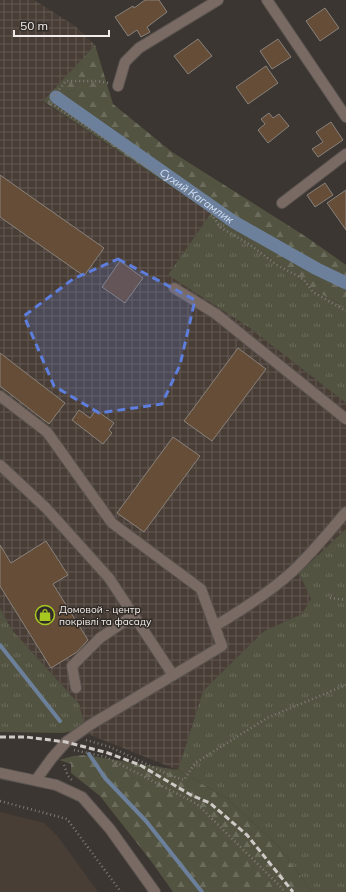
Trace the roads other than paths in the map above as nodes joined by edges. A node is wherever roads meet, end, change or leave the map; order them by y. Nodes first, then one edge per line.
1 (218, 0) edge
2 (267, 0) edge
3 (118, 86) road end
4 (346, 117) edge
5 (346, 154) edge
6 (282, 203) dead end
7 (174, 288) dead end
8 (0, 396) edge
9 (346, 419) edge
10 (0, 454) edge
11 (0, 465) edge
12 (9, 473) junction
13 (346, 512) edge
14 (134, 615) junction
15 (215, 626) junction
16 (173, 675) junction
17 (76, 688) dead end
18 (0, 773) edge
19 (36, 780) junction
20 (155, 892) edge

1 - 3 street
2 - 4 street
5 - 6 street
7 - 9 street
8 - 15 street
10 - 12 street
11 - 12 street
12 - 14 street
13 - 15 street
14 - 16 street
14 - 17 street
15 - 16 street
16 - 19 street
18 - 19 street
19 - 20 street

